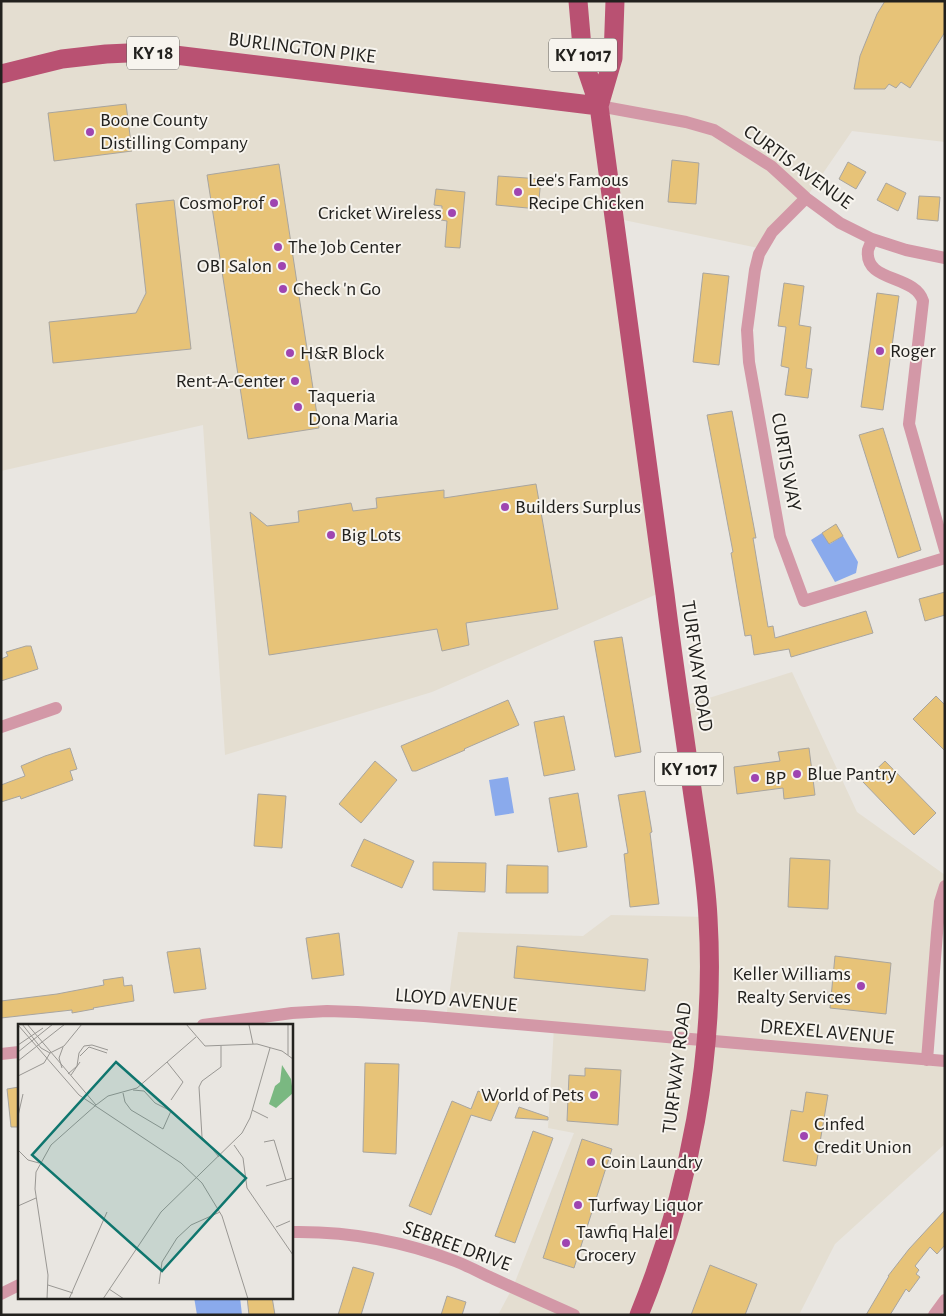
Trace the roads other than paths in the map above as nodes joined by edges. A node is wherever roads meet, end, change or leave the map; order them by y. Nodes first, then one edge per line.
1 (578, 1) edge
2 (615, 1) edge
3 (1, 74) edge
4 (599, 106) junction
5 (806, 198) junction
6 (872, 239) junction
7 (945, 258) edge
8 (945, 550) edge
9 (945, 558) edge
10 (56, 708) dead end
11 (1, 727) edge
12 (945, 886) edge
13 (210, 1024) edge
14 (706, 1041) junction
15 (18, 1052) edge
16 (1, 1054) edge
17 (926, 1060) junction
18 (945, 1061) edge
19 (292, 1232) edge
20 (18, 1286) edge
21 (1, 1294) edge
22 (945, 1300) edge
23 (574, 1315) edge
24 (639, 1315) edge
25 (934, 1315) edge

1 - 4 main road, TURFWAY ROAD / KY 1017
2 - 4 main road, TURFWAY ROAD / KY 1017
3 - 4 main road, BURLINGTON PIKE / KY 18
4 - 5 street, CURTIS AVENUE
4 - 14 main road, TURFWAY ROAD / KY 1017
5 - 6 street, CURTIS AVENUE
5 - 9 street, CURTIS WAY
6 - 7 street, CURTIS AVENUE
6 - 8 street
10 - 11 street
12 - 17 street
13 - 14 street, LLOYD AVENUE
14 - 17 street, DREXEL AVENUE
14 - 24 main road, TURFWAY ROAD / KY 1017
15 - 16 street
17 - 18 street, DREXEL AVENUE
19 - 23 street, SEBREE DRIVE
20 - 21 street
22 - 25 street

